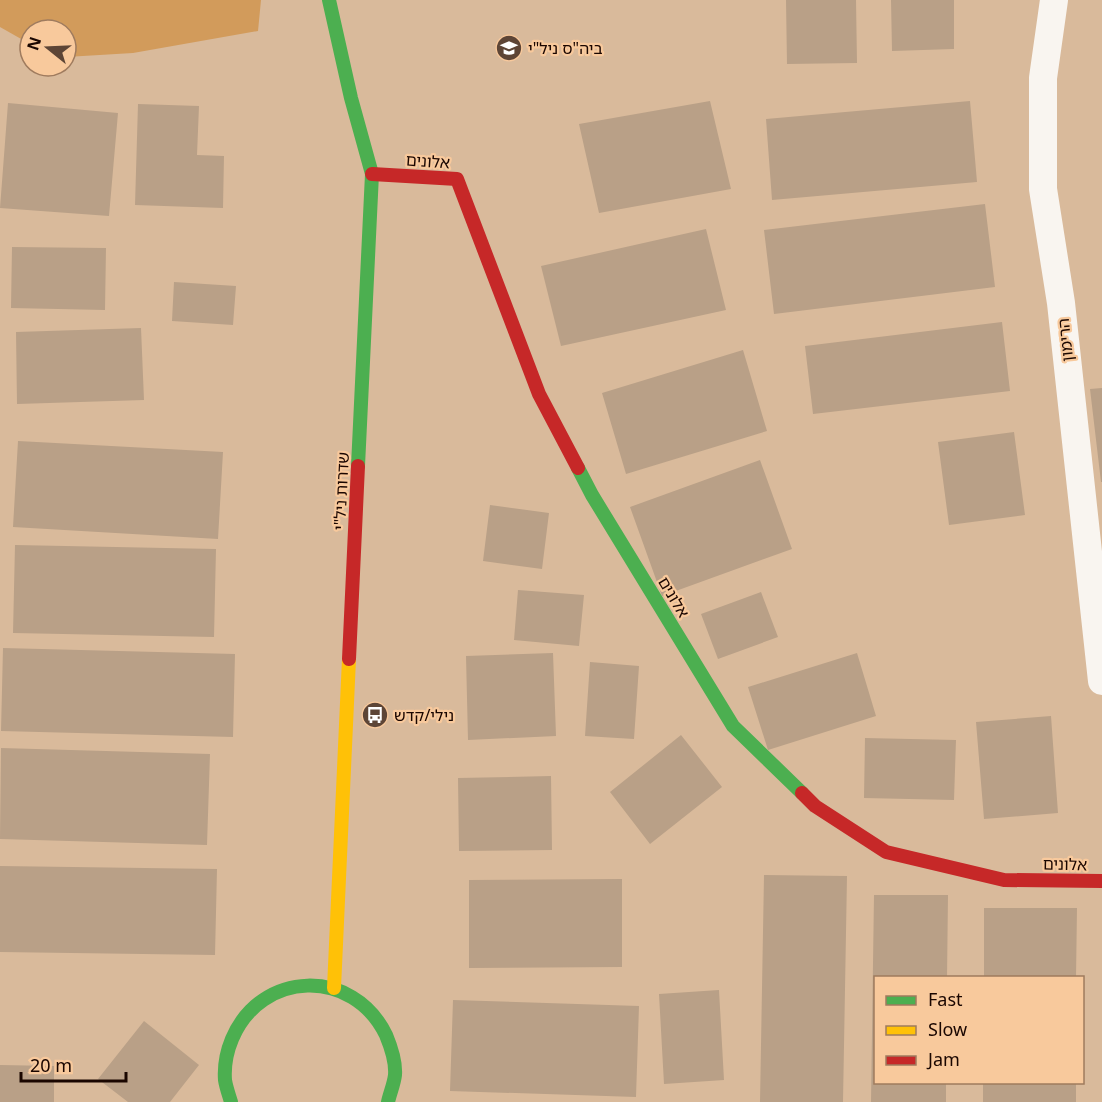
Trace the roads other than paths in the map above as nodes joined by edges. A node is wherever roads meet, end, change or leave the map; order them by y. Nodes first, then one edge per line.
1 (329, 0) edge
2 (1054, 0) edge
3 (372, 174) junction
4 (1102, 681) edge
5 (1102, 881) edge
6 (334, 988) junction
7 (231, 1102) edge
8 (388, 1102) edge

1 - 3 street, שדרות ניל"י
2 - 4 street, הרימון
3 - 5 street, אלונים
3 - 6 street, שדרות ניל"י
6 - 7 street
6 - 8 street

